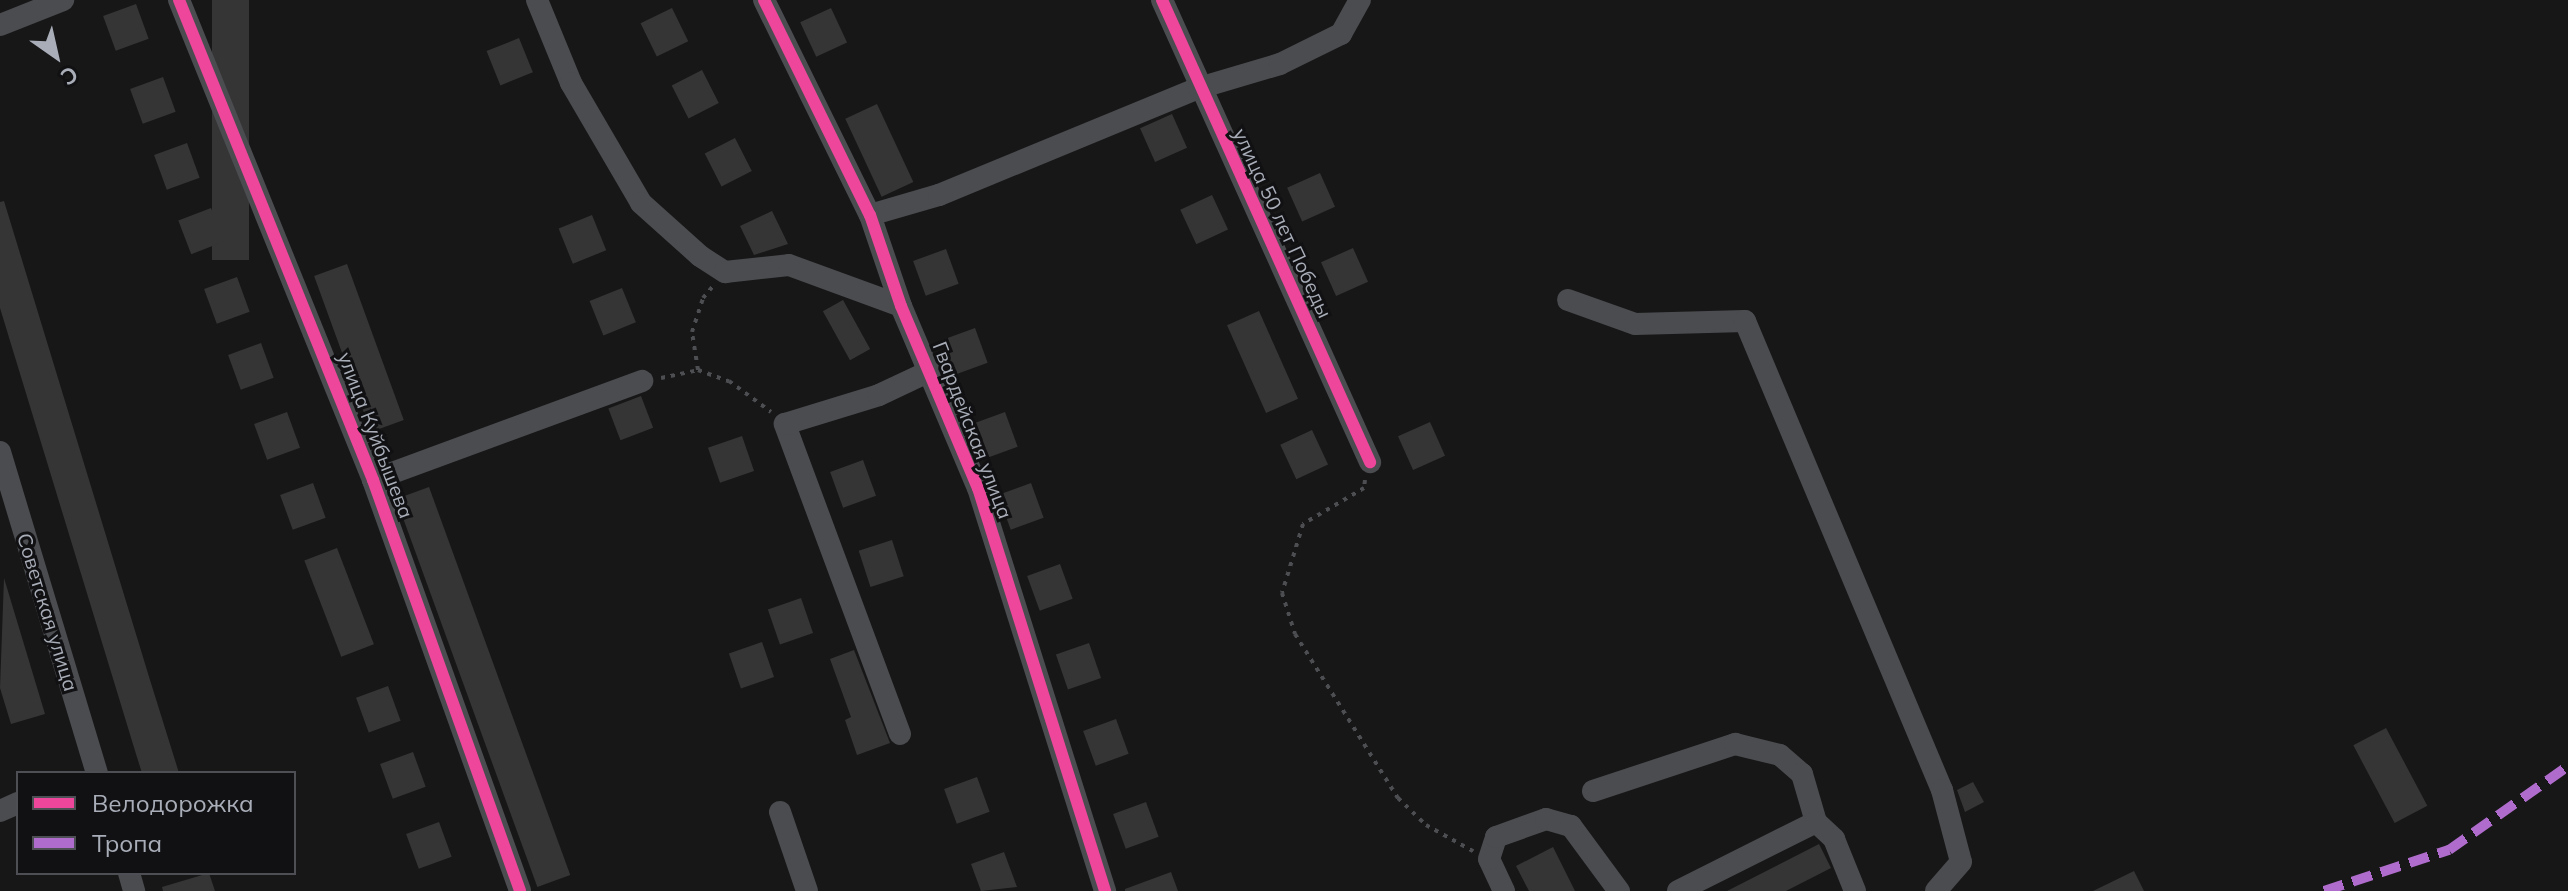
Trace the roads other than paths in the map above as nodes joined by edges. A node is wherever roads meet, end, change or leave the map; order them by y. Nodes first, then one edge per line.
1 (63, 0) edge
2 (179, 0) edge
3 (537, 0) edge
4 (764, 0) edge
5 (1162, 0) edge
6 (1360, 0) edge
7 (0, 25) edge
8 (1199, 88) junction
9 (870, 215) junction
10 (1568, 300) dead end
11 (901, 306) junction
12 (930, 371) junction
13 (642, 381) road end
14 (0, 452) edge
15 (1370, 462) road end
16 (373, 480) junction
17 (900, 734) dead end
18 (93, 771) edge
19 (1593, 791) dead end
20 (780, 812) dead end
21 (1816, 822) junction
22 (520, 891) edge
23 (807, 891) edge
24 (1105, 891) edge
25 (1504, 891) edge
26 (1619, 891) edge
27 (1678, 891) edge
28 (1855, 891) edge
29 (1936, 891) edge

1 - 7 street
2 - 16 street, улица Куйбышева
3 - 11 street
4 - 9 street, Гвардейская улица
5 - 8 street, улица 50 лет Победы
6 - 8 street
8 - 9 street
8 - 15 street, улица 50 лет Победы
9 - 11 street, Гвардейская улица
10 - 29 street
11 - 12 street, Гвардейская улица
12 - 17 street
12 - 24 street, Гвардейская улица
13 - 16 street
14 - 18 street, Советская улица
16 - 22 street, улица Куйбышева
19 - 21 street
20 - 23 street
21 - 27 street
21 - 28 street
25 - 26 street

